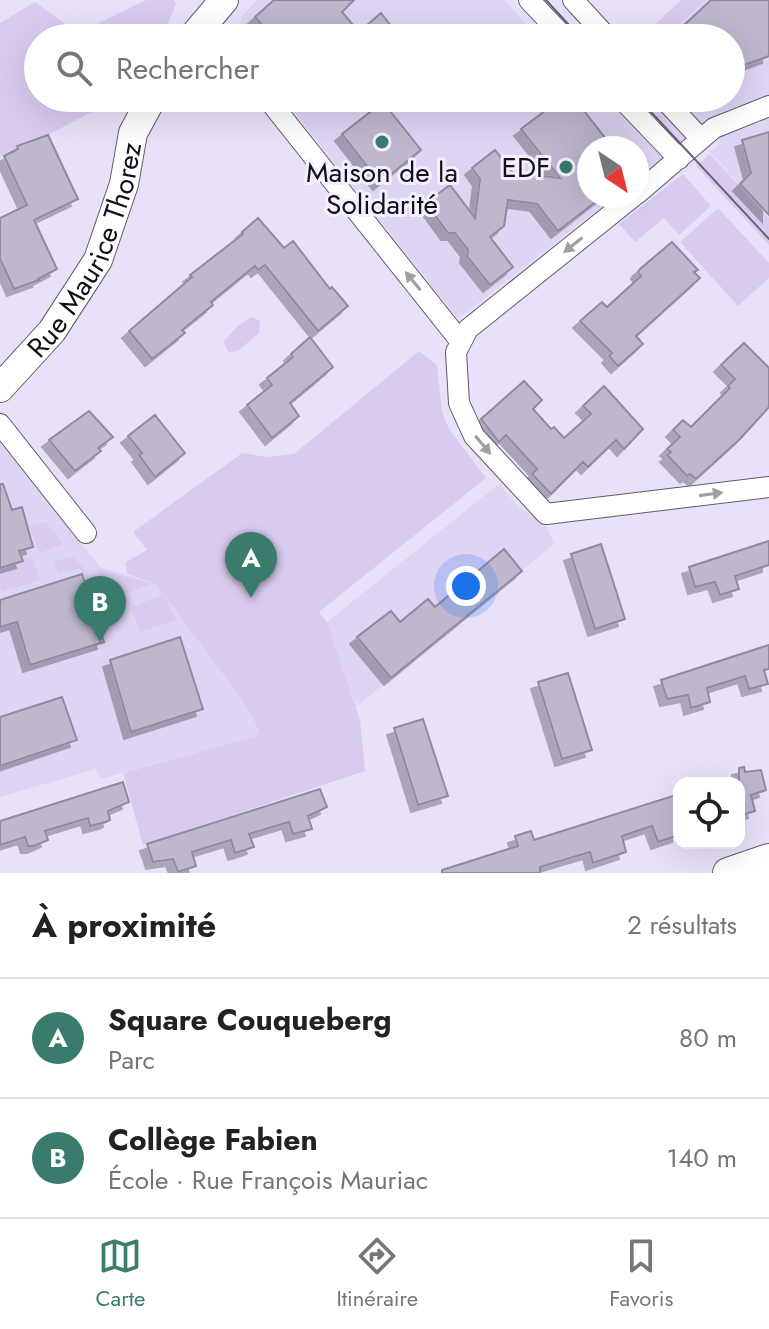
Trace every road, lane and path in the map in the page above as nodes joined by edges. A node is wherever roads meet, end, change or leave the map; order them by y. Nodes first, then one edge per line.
1 (224, 0) edge
2 (529, 0) edge
3 (573, 0) edge
4 (211, 24) edge
5 (552, 24) edge
6 (595, 24) edge
7 (769, 106) edge
8 (144, 112) edge
9 (278, 112) edge
10 (634, 112) edge
11 (676, 112) edge
12 (701, 139) junction
13 (679, 159) junction
14 (649, 184) edge
15 (620, 208) edge
16 (461, 342) junction
17 (0, 388) edge
18 (0, 424) edge
19 (769, 487) edge
20 (86, 533) dead end
21 (769, 859) edge
22 (728, 873) edge

1 - 4 street
2 - 5 street
3 - 6 street
7 - 12 street
8 - 17 street, Rue Maurice Thorez
16 -> 9 street
10 - 13 street
11 - 12 street
12 - 13 street
13 - 14 street
15 -> 16 street
16 -> 19 street
18 - 20 street
21 - 22 main road

